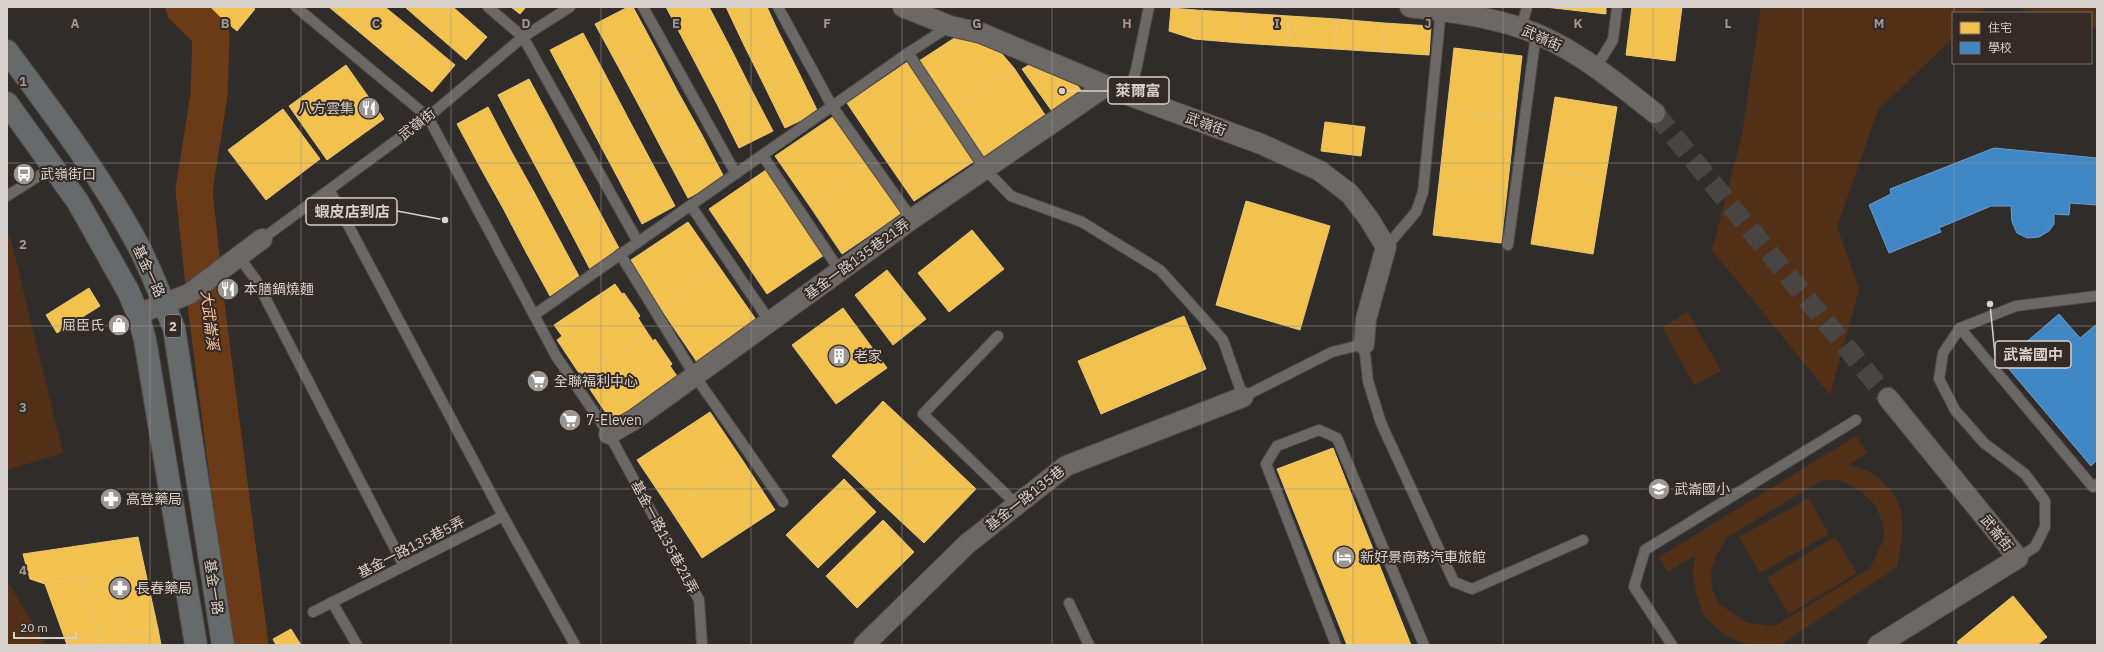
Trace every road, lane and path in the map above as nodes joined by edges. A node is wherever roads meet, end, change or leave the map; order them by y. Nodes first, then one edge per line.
1 (296, 7) edge
2 (488, 7) edge
3 (570, 7) edge
4 (643, 7) edge
5 (778, 7) edge
6 (903, 7) edge
7 (1149, 7) edge
8 (1410, 7) edge
9 (1527, 7) edge
10 (1617, 7) edge
11 (1441, 9) edge
12 (950, 26) junction
13 (1529, 31) junction
14 (523, 37) junction
15 (7, 51) edge
16 (908, 53) junction
17 (1596, 67) junction
18 (1106, 86) junction
19 (1128, 95) junction
20 (7, 103) edge
21 (832, 106) junction
22 (1655, 113) tunnel mouth
23 (428, 116) junction
24 (763, 156) junction
25 (53, 167) junction
26 (985, 169) junction
27 (736, 174) junction
28 (330, 191) junction
29 (7, 196) edge
30 (690, 206) junction
31 (912, 219) junction
32 (262, 239) joint
33 (638, 242) junction
34 (1508, 244) dead end
35 (1386, 247) junction
36 (620, 254) junction
37 (239, 257) junction
38 (840, 271) junction
39 (2097, 296) edge
40 (164, 304) junction
41 (138, 314) junction
42 (534, 315) junction
43 (770, 322) junction
44 (1960, 328) junction
45 (998, 336) dead end
46 (1364, 344) junction
47 (695, 376) junction
48 (1243, 397) junction
49 (1888, 398) tunnel mouth
50 (1856, 420) dead end
51 (609, 434) junction
52 (2097, 484) edge
53 (783, 502) dead end
54 (1017, 505) junction
55 (503, 516) junction
56 (1583, 540) dead end
57 (2018, 558) junction
58 (404, 566) junction
59 (332, 602) junction
60 (1069, 604) dead end
61 (313, 612) dead end
62 (196, 645) edge
63 (223, 645) edge
64 (357, 645) edge
65 (575, 645) edge
66 (702, 645) edge
67 (864, 645) edge
68 (1089, 645) edge
69 (1336, 645) edge
70 (1424, 645) edge
71 (1672, 645) edge
72 (1878, 645) edge

1 - 23 lane
2 - 14 lane
3 - 14 lane, 武嶺街
4 - 27 lane
5 - 21 lane
6 - 12 street, 武嶺街
7 - 19 lane
8 - 11 street, 武嶺街
9 - 13 lane
10 - 17 lane
11 - 13 street, 武嶺街
11 - 35 lane
12 - 16 lane
12 - 18 street, 武嶺街
13 - 17 street, 武嶺街
13 - 34 lane
14 - 23 lane, 武嶺街
14 - 33 lane
15 - 40 main road, 基金一路 / 2
16 - 21 lane
16 - 26 lane
17 - 22 street, 武嶺街
18 - 19 street, 武嶺街
18 - 26 street, 基金一路135巷21弄
19 - 35 street, 武嶺街
20 - 25 main road, 基金一路 / 2
21 - 24 lane
21 - 31 lane
23 - 28 lane, 武嶺街
23 - 42 lane, 基金一路135巷21弄
24 - 27 lane
24 - 38 lane
25 - 29 lane
25 - 41 main road, 基金一路 / 2
26 - 31 street, 基金一路135巷21弄
26 - 48 lane
27 - 30 lane
28 - 32 lane, 武嶺街
28 - 55 lane
30 - 33 lane
30 - 43 lane
31 - 38 street, 基金一路135巷21弄
32 - 37 street
33 - 36 lane
35 - 46 street
36 - 42 lane
36 - 47 lane
37 - 40 street
37 - 58 lane
38 - 43 street, 基金一路135巷21弄
39 - 44 lane
40 - 41 street
40 - 63 main road, 基金一路 / 2
41 - 62 main road, 基金一路 / 2
42 - 51 lane, 基金一路135巷21弄
43 - 47 street, 基金一路135巷21弄
44 - 52 lane
44 - 57 lane
45 - 54 lane
46 - 48 lane
46 - 56 lane
47 - 51 street, 基金一路135巷21弄
47 - 53 lane
48 - 54 street, 基金一路135巷
49 - 57 street, 武崙街
50 - 71 lane
51 - 66 lane, 基金一路135巷21弄
54 - 67 street, 基金一路135巷
55 - 58 lane, 基金一路135巷5弄
55 - 65 lane
57 - 72 street, 武崙街
58 - 59 lane, 基金一路135巷5弄
59 - 61 lane, 基金一路135巷5弄
59 - 64 lane
60 - 68 lane
69 - 70 lane

